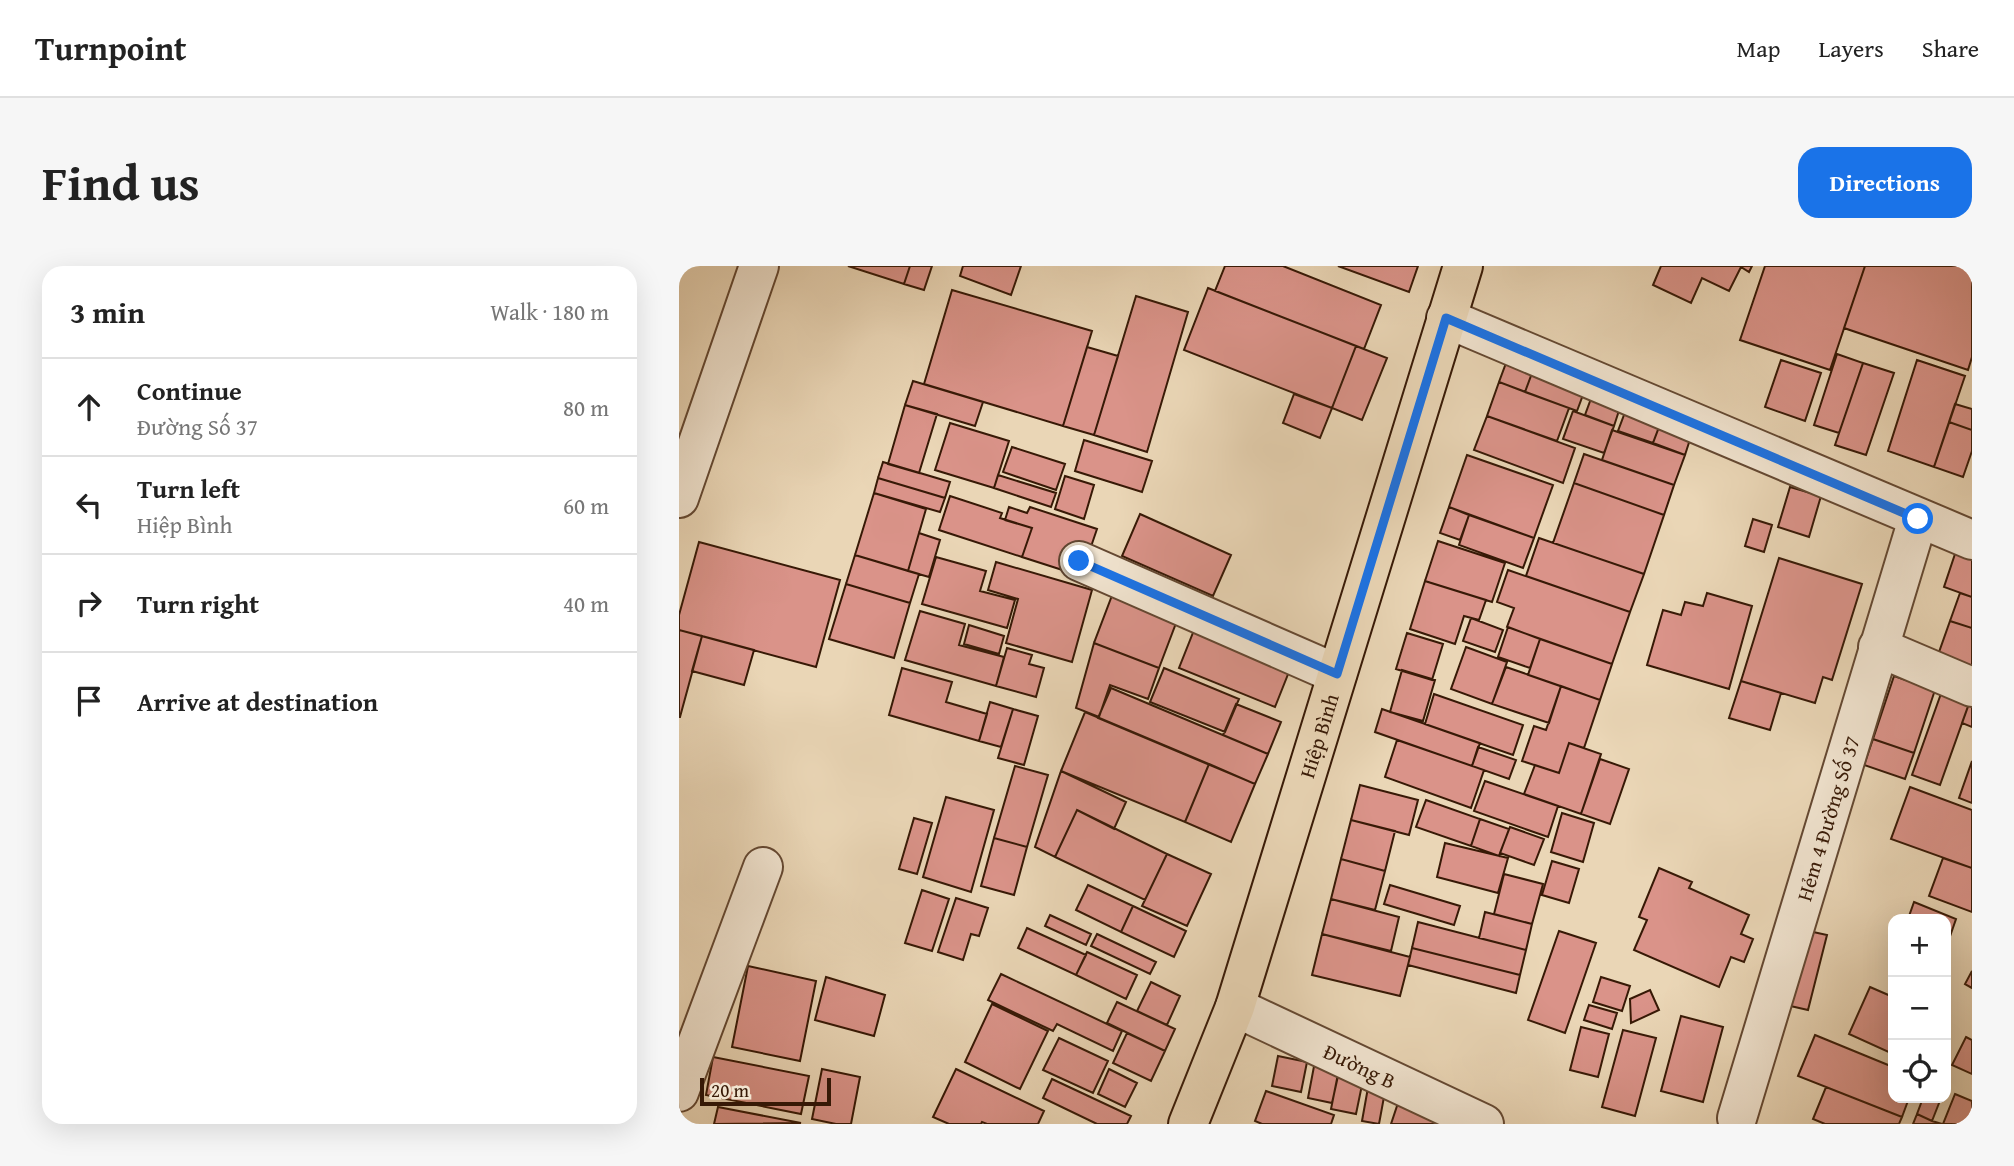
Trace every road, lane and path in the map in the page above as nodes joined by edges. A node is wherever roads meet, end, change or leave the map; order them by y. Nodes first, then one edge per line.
1 (759, 266) edge
2 (1463, 266) edge
3 (1446, 318) junction
4 (679, 498) edge
5 (1918, 519) junction
6 (1972, 540) edge
7 (1079, 561) dead end
8 (1878, 647) junction
9 (1337, 674) junction
10 (1972, 687) edge
11 (763, 867) dead end
12 (1235, 1007) junction
13 (679, 1092) edge
14 (1737, 1118) dead end
15 (1188, 1124) edge
16 (1484, 1124) edge

1 - 4 street
2 - 3 main road, Hiệp Bình
3 - 5 street
3 - 9 main road, Hiệp Bình
5 - 6 street
5 - 8 street, Hẻm 4 Đường Số 37
7 - 9 street
8 - 10 street
8 - 14 street, Hẻm 4 Đường Số 37
9 - 12 main road, Hiệp Bình
11 - 13 street
12 - 15 main road, Hiệp Bình
12 - 16 street, Đường B

